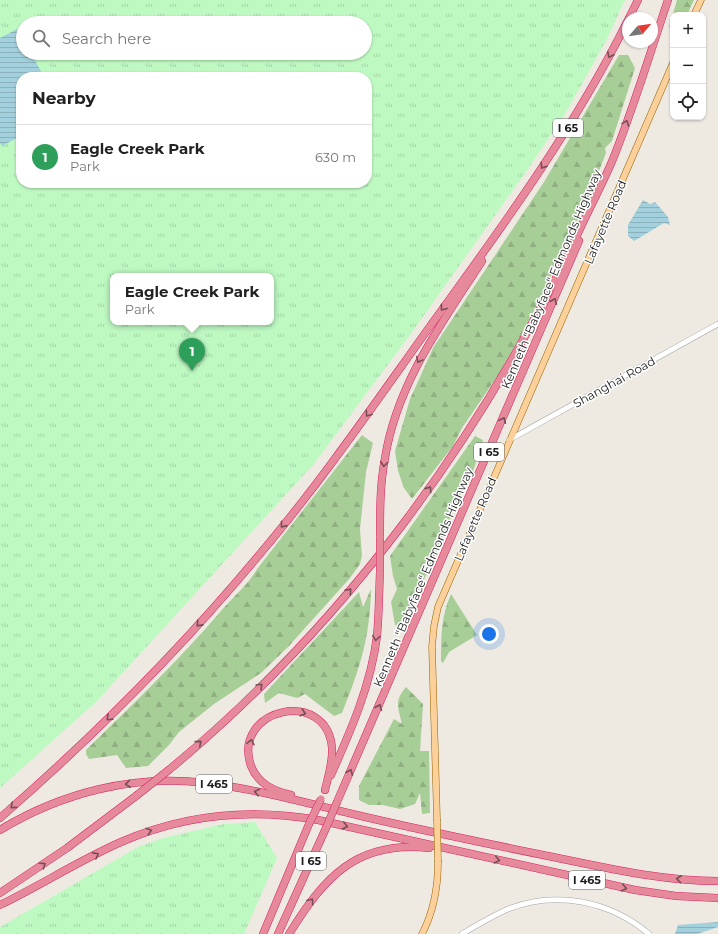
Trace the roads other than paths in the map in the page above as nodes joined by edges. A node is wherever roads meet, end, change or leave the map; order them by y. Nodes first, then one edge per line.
1 (638, 0) edge
2 (668, 0) edge
3 (700, 0) edge
4 (632, 12) edge
5 (695, 12) edge
6 (622, 30) edge
7 (670, 70) edge
8 (612, 160) junction
9 (500, 232) junction
10 (718, 324) edge
11 (510, 440) junction
12 (325, 790) junction
13 (0, 818) edge
14 (0, 830) edge
15 (432, 831) junction
16 (458, 852) junction
17 (718, 881) edge
18 (0, 892) edge
19 (718, 898) edge
20 (0, 906) edge
21 (263, 934) edge
22 (278, 934) edge
23 (289, 934) edge
24 (422, 934) edge
25 (462, 934) edge
26 (649, 934) edge

1 - 4 highway, I 65
8 -> 2 highway, I 65
3 - 5 main road
6 -> 9 highway, I 65
7 - 11 main road, Lafayette Road
18 -> 8 highway, bridge
22 -> 8 highway, Kenneth "Babyface" Edmonds Highway / I 65, bridge
9 -> 12 highway, Kenneth "Babyface" Edmonds Highway / I 65, bridge
9 -> 13 highway
10 - 11 street, Shanghai Road
11 - 24 main road, Lafayette Road, bridge
15 -> 12 highway
12 - 21 highway, Kenneth "Babyface" Edmonds Highway / I 65, bridge
15 -> 14 highway, I 465
17 -> 15 highway, I 465
16 -> 19 highway, I 465
20 -> 16 highway, I 465
23 -> 16 highway
25 - 26 street

